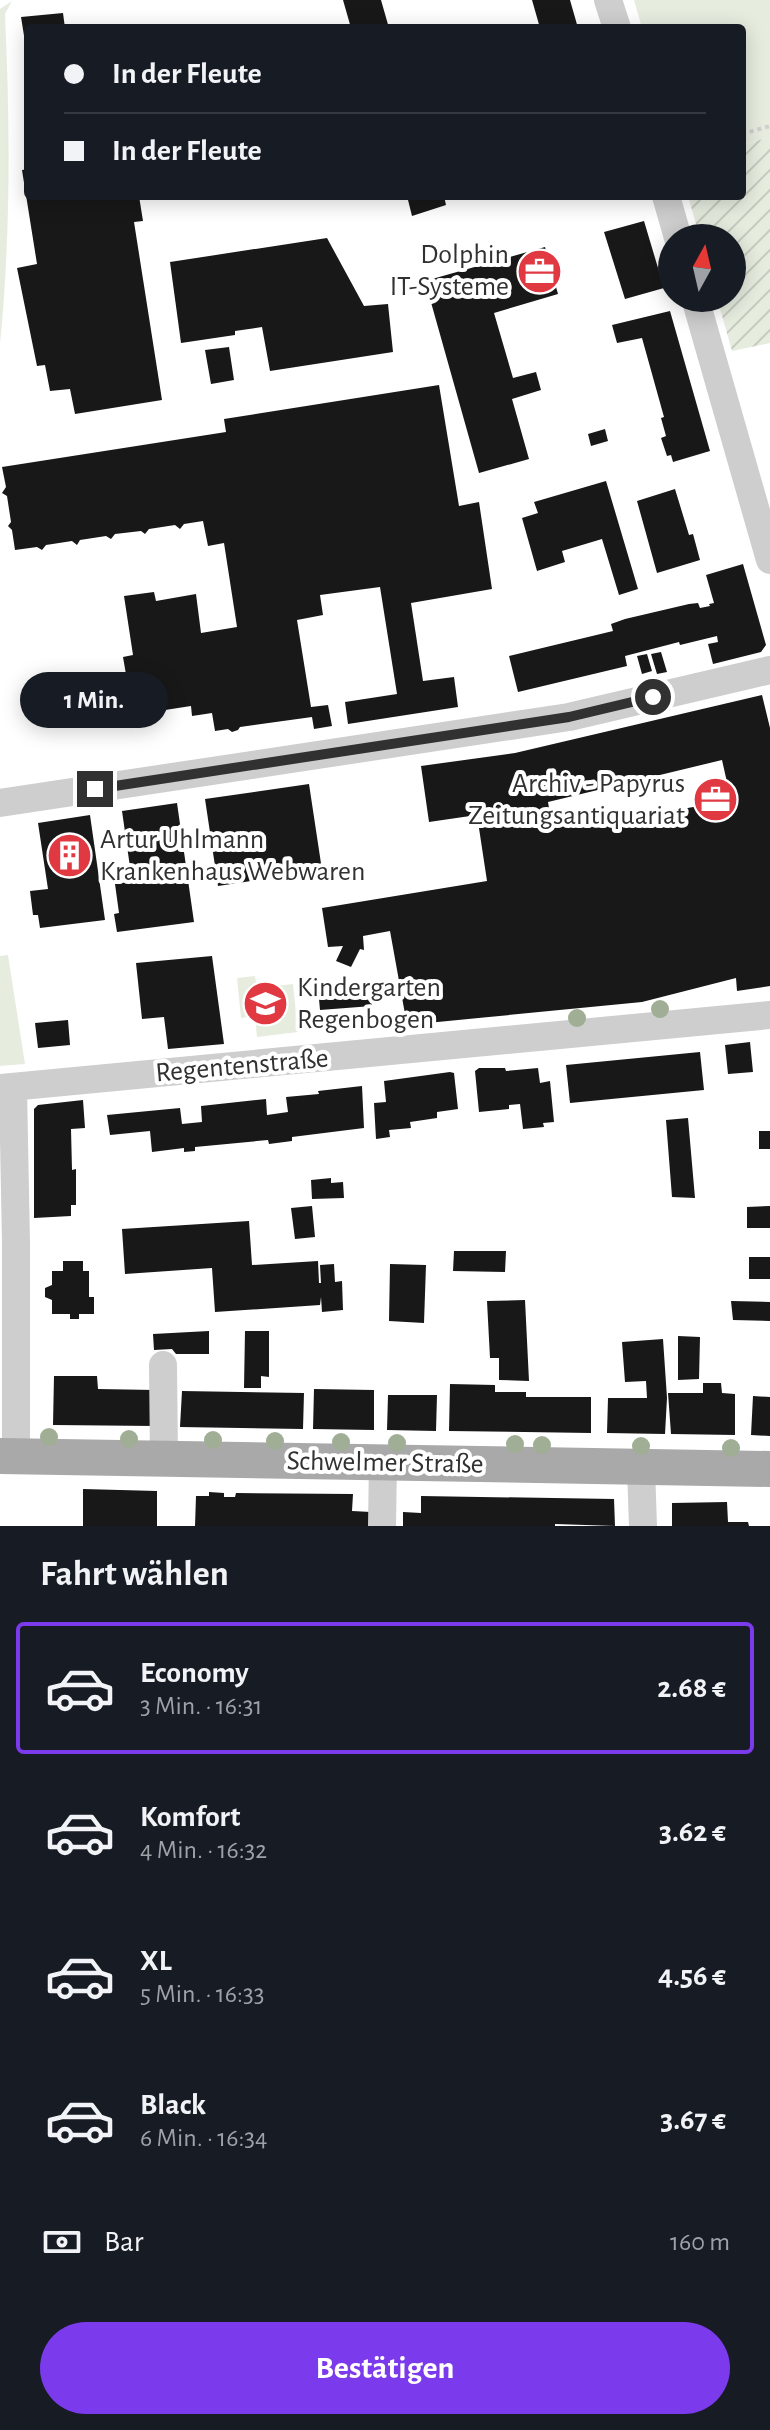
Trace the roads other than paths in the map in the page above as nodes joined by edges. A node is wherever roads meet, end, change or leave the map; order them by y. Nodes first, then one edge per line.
1 (608, 0) edge
2 (616, 24) edge
3 (667, 200) edge
4 (674, 224) edge
5 (699, 312) edge
6 (770, 560) edge
7 (770, 670) edge
8 (0, 803) edge
9 (770, 1015) edge
10 (6, 1088) edge
11 (163, 1365) dead end
12 (8, 1457) edge
13 (164, 1459) junction
14 (383, 1462) junction
15 (641, 1468) junction
16 (770, 1469) edge
17 (382, 1526) edge
18 (643, 1526) edge

1 - 2 street
3 - 4 street
5 - 6 street
7 - 8 street
9 - 10 street, Regentenstraße
10 - 12 street
11 - 13 street
12 - 13 main road, Schwelmer Straße
13 - 14 main road, Schwelmer Straße
14 - 15 main road, Schwelmer Straße
14 - 17 street
15 - 16 main road, Schwelmer Straße
15 - 18 street

